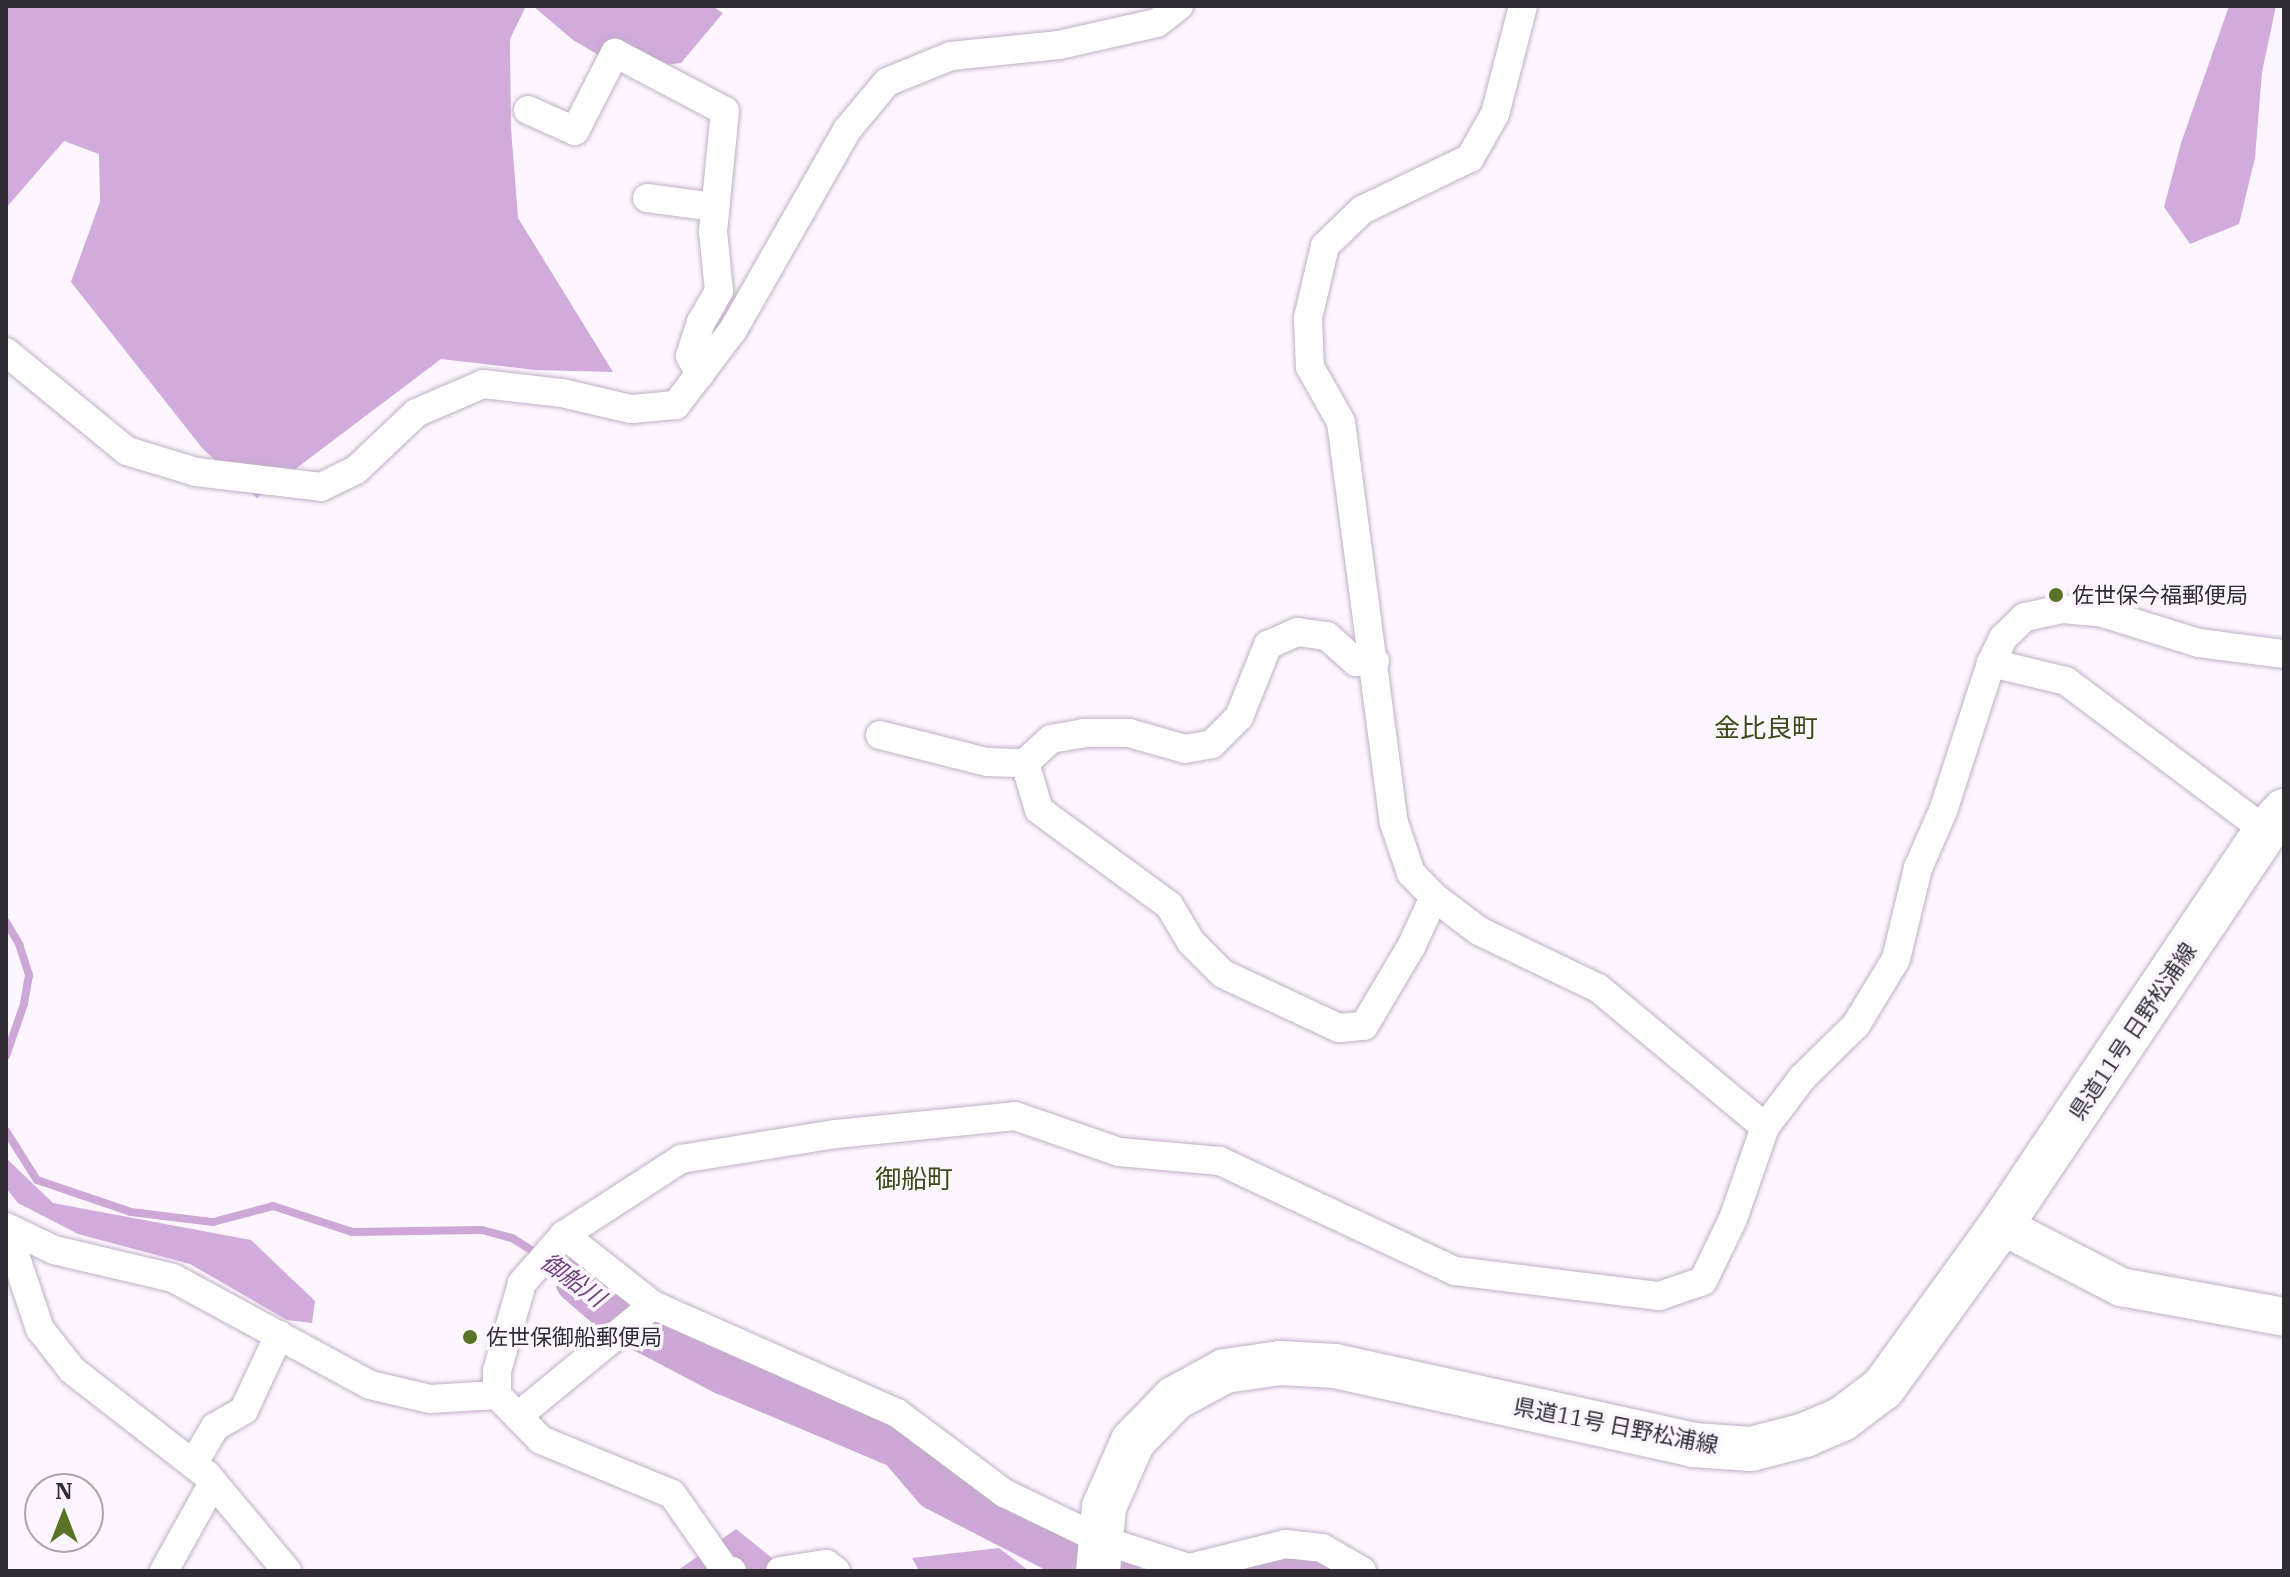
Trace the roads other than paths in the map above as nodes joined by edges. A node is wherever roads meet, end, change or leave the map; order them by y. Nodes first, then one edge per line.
1 (1179, 6) edge
2 (1523, 6) edge
3 (528, 110) dead end
4 (647, 198) dead end
5 (715, 207) junction
6 (6, 352) edge
7 (700, 374) junction
8 (2284, 654) edge
9 (1375, 661) junction
10 (1991, 663) junction
11 (880, 735) dead end
12 (1025, 763) junction
13 (2275, 821) edge
14 (1434, 897) junction
15 (1765, 1127) junction
16 (2001, 1225) junction
17 (6, 1228) edge
18 (564, 1235) junction
19 (653, 1305) junction
20 (2284, 1317) edge
21 (279, 1335) junction
22 (497, 1395) junction
23 (518, 1416) junction
24 (193, 1464) junction
25 (213, 1483) junction
26 (1098, 1550) edge
27 (164, 1571) edge
28 (287, 1571) edge
29 (732, 1571) edge
30 (780, 1571) edge
31 (836, 1571) edge
32 (1362, 1571) edge

1 - 7 street
2 - 9 street
3 - 5 street
4 - 5 street
5 - 7 street
6 - 7 street
8 - 10 street
9 - 12 street
9 - 14 street
10 - 13 street
10 - 15 street
11 - 12 street
12 - 14 street
13 - 16 main road, 県道11号 日野松浦線
14 - 15 street
15 - 18 street
16 - 20 street
16 - 26 main road, 県道11号 日野松浦線
17 - 21 street
17 - 24 street
18 - 19 street
18 - 22 street
19 - 23 street
19 - 26 street
21 - 22 street
21 - 24 street
22 - 23 street
23 - 29 street
24 - 25 street
25 - 27 street
25 - 28 street
26 - 32 street
30 - 31 street

